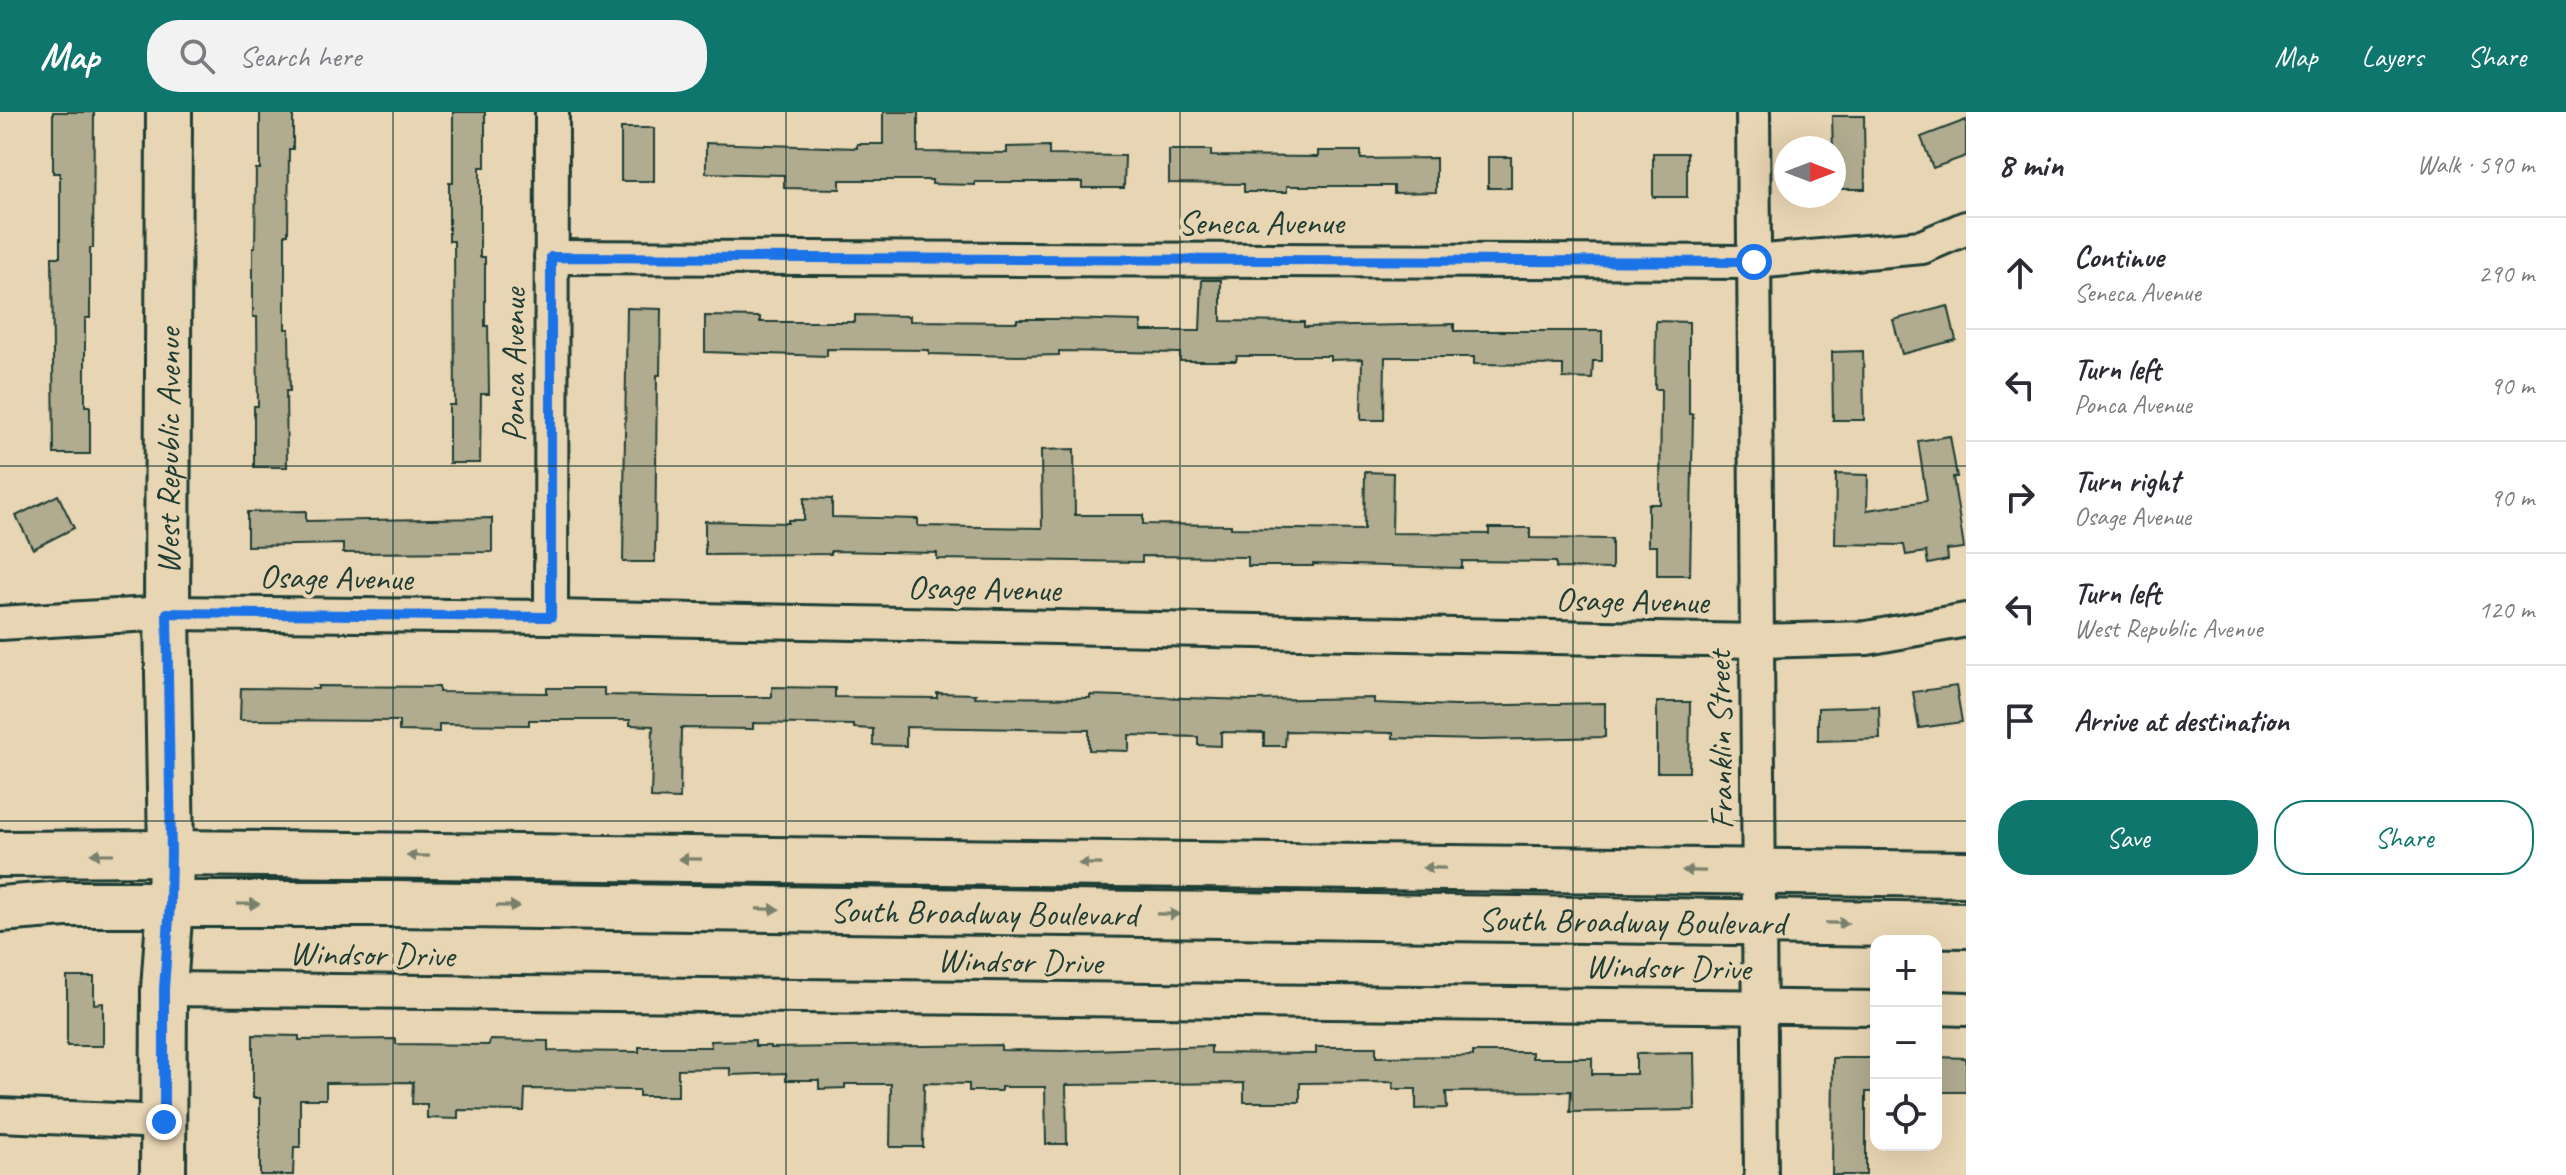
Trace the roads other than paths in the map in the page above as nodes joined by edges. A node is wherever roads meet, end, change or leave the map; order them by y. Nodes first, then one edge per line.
1 (169, 112) edge
2 (552, 112) edge
3 (1753, 112) edge
4 (1966, 228) edge
5 (551, 257) junction
6 (1754, 262) junction
7 (167, 613) junction
8 (551, 617) junction
9 (1966, 620) edge
10 (0, 623) edge
11 (1757, 641) junction
12 (171, 853) junction
13 (0, 854) edge
14 (1760, 871) junction
15 (1966, 874) edge
16 (170, 904) junction
17 (0, 909) edge
18 (1759, 922) junction
19 (1966, 925) edge
20 (164, 989) junction
21 (1761, 1006) junction
22 (1870, 1008) edge
23 (1942, 1008) edge
24 (1966, 1009) edge
25 (0, 1115) edge
26 (164, 1122) junction
27 (163, 1175) edge
28 (1761, 1175) edge

1 - 7 main road, West Republic Avenue
2 - 5 street, Ponca Avenue
3 - 6 street, Franklin Street
4 - 6 street, Seneca Avenue
5 - 6 street, Seneca Avenue
5 - 8 street, Ponca Avenue
6 - 11 street, Franklin Street
7 - 8 street, Osage Avenue
7 - 10 street, Osage Avenue
7 - 12 main road, West Republic Avenue
8 - 11 street, Osage Avenue
9 - 11 street, Osage Avenue
11 - 14 street, Franklin Street
12 -> 13 main road, South Broadway Boulevard
14 -> 12 main road, South Broadway Boulevard
12 - 16 main road, West Republic Avenue
14 - 15 main road, South Broadway Boulevard
14 - 18 street, Franklin Street
16 - 17 main road, South Broadway Boulevard
16 -> 18 main road, South Broadway Boulevard
16 - 20 main road, West Republic Avenue
18 -> 19 main road, South Broadway Boulevard
18 - 21 street, Franklin Street
20 - 21 street, Windsor Drive
20 - 26 main road, West Republic Avenue
21 - 22 street, Windsor Drive
21 - 28 street, Franklin Street
23 - 24 street
25 - 26 street
26 - 27 main road, West Republic Avenue

